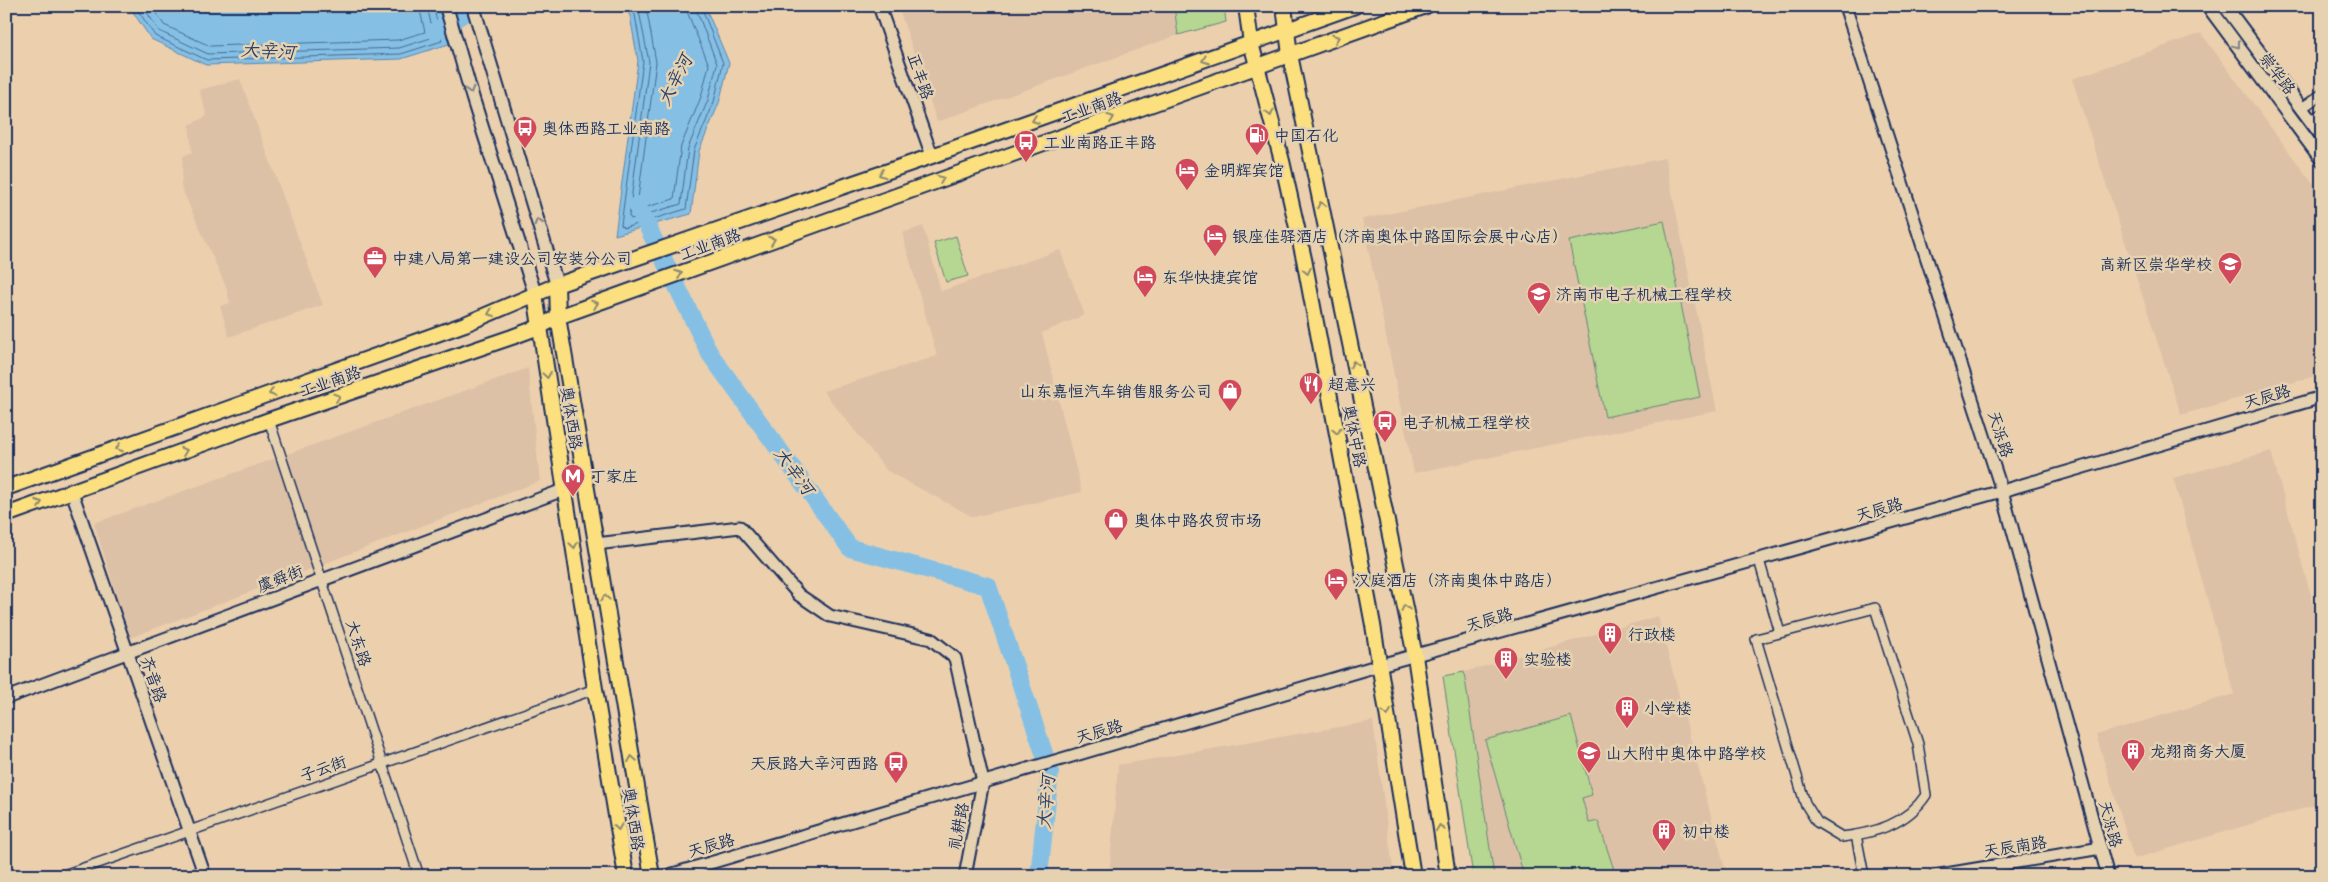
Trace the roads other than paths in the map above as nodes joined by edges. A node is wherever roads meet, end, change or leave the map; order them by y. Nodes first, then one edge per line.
1 (446, 6) edge
2 (472, 6) edge
3 (879, 6) edge
4 (1246, 6) edge
5 (1284, 6) edge
6 (1355, 6) edge
7 (1426, 6) edge
8 (1845, 6) edge
9 (2208, 6) edge
10 (2225, 6) edge
11 (1287, 30) junction
12 (1251, 43) junction
13 (1290, 55) junction
14 (1258, 66) junction
15 (2322, 94) edge
16 (2302, 108) junction
17 (2322, 113) edge
18 (2311, 121) junction
19 (2322, 136) edge
20 (932, 156) junction
21 (2322, 160) edge
22 (557, 285) junction
23 (536, 294) junction
24 (558, 317) junction
25 (540, 327) junction
26 (2322, 397) edge
27 (269, 420) junction
28 (6, 488) edge
29 (566, 489) junction
30 (2002, 491) junction
31 (72, 492) junction
32 (6, 515) edge
33 (596, 544) junction
34 (1759, 560) junction
35 (322, 580) junction
36 (1780, 633) junction
37 (128, 653) junction
38 (1415, 656) junction
39 (1380, 665) junction
40 (595, 689) junction
41 (6, 698) edge
42 (383, 763) junction
43 (983, 782) junction
44 (188, 831) junction
45 (1856, 835) junction
46 (2101, 848) junction
47 (61, 876) edge
48 (205, 876) edge
49 (419, 876) edge
50 (626, 876) edge
51 (652, 876) edge
52 (666, 876) edge
53 (965, 876) edge
54 (1413, 876) edge
55 (1448, 876) edge
56 (1864, 876) edge
57 (1934, 876) edge
58 (2108, 876) edge

1 -> 23 main road, 奥体西路
22 -> 2 main road, 奥体西路
3 - 20 street, 正丰路
4 - 12 main road, 奥体中路
5 - 11 main road, 奥体中路
6 - 11 main road, 工业南路
13 -> 7 main road, 工业南路
8 - 30 street, 天泺路
9 -> 21 main road, 崇华路
10 - 16 main road, 崇华路
11 - 12 main road, 工业南路
11 - 13 main road, 奥体中路
12 - 14 main road, 奥体中路
12 -> 20 main road, 工业南路
13 - 14 main road, 工业南路
38 -> 13 main road, 奥体中路
24 -> 14 main road, 工业南路
14 -> 39 main road, 奥体中路
15 - 16 street
16 - 18 main road, 崇华路
17 - 18 street
18 - 19 main road, 崇华路
20 -> 22 main road, 工业南路
22 - 23 main road, 工业南路
22 - 24 main road, 奥体西路
23 - 25 main road, 奥体西路
23 -> 28 main road, 工业南路
24 - 25 main road, 工业南路
24 - 33 main road, 奥体西路
27 -> 25 main road, 工业南路
25 -> 29 main road, 奥体西路
26 - 30 street, 天辰路
31 -> 27 main road, 工业南路
27 - 35 street, 大东路
29 - 35 street, 虞舜街
29 -> 40 main road, 奥体西路
30 - 34 street, 天辰路
30 - 46 street, 天泺路
32 -> 31 main road, 工业南路
31 - 37 street, 齐音路
33 - 43 street
51 -> 33 main road, 奥体西路
34 - 36 street
34 - 38 street, 天辰路
35 - 37 street, 虞舜街
35 - 42 street, 大东路
36 - 45 street
36 - 45 street
37 - 41 street, 虞舜街
37 - 44 street, 齐音路
38 - 39 street, 天辰路
55 -> 38 main road, 奥体中路
39 - 43 street, 天辰路
39 -> 54 main road, 奥体中路
40 - 42 street, 子云街
40 -> 50 main road, 奥体西路
42 - 44 street, 子云街
42 - 49 street, 大东路
43 - 52 street, 天辰路
43 - 53 street, 礼耕路
44 - 47 street, 子云街
44 - 48 street, 齐音路
45 - 56 street
46 - 57 street, 天辰南路
46 - 58 street, 天泺路

